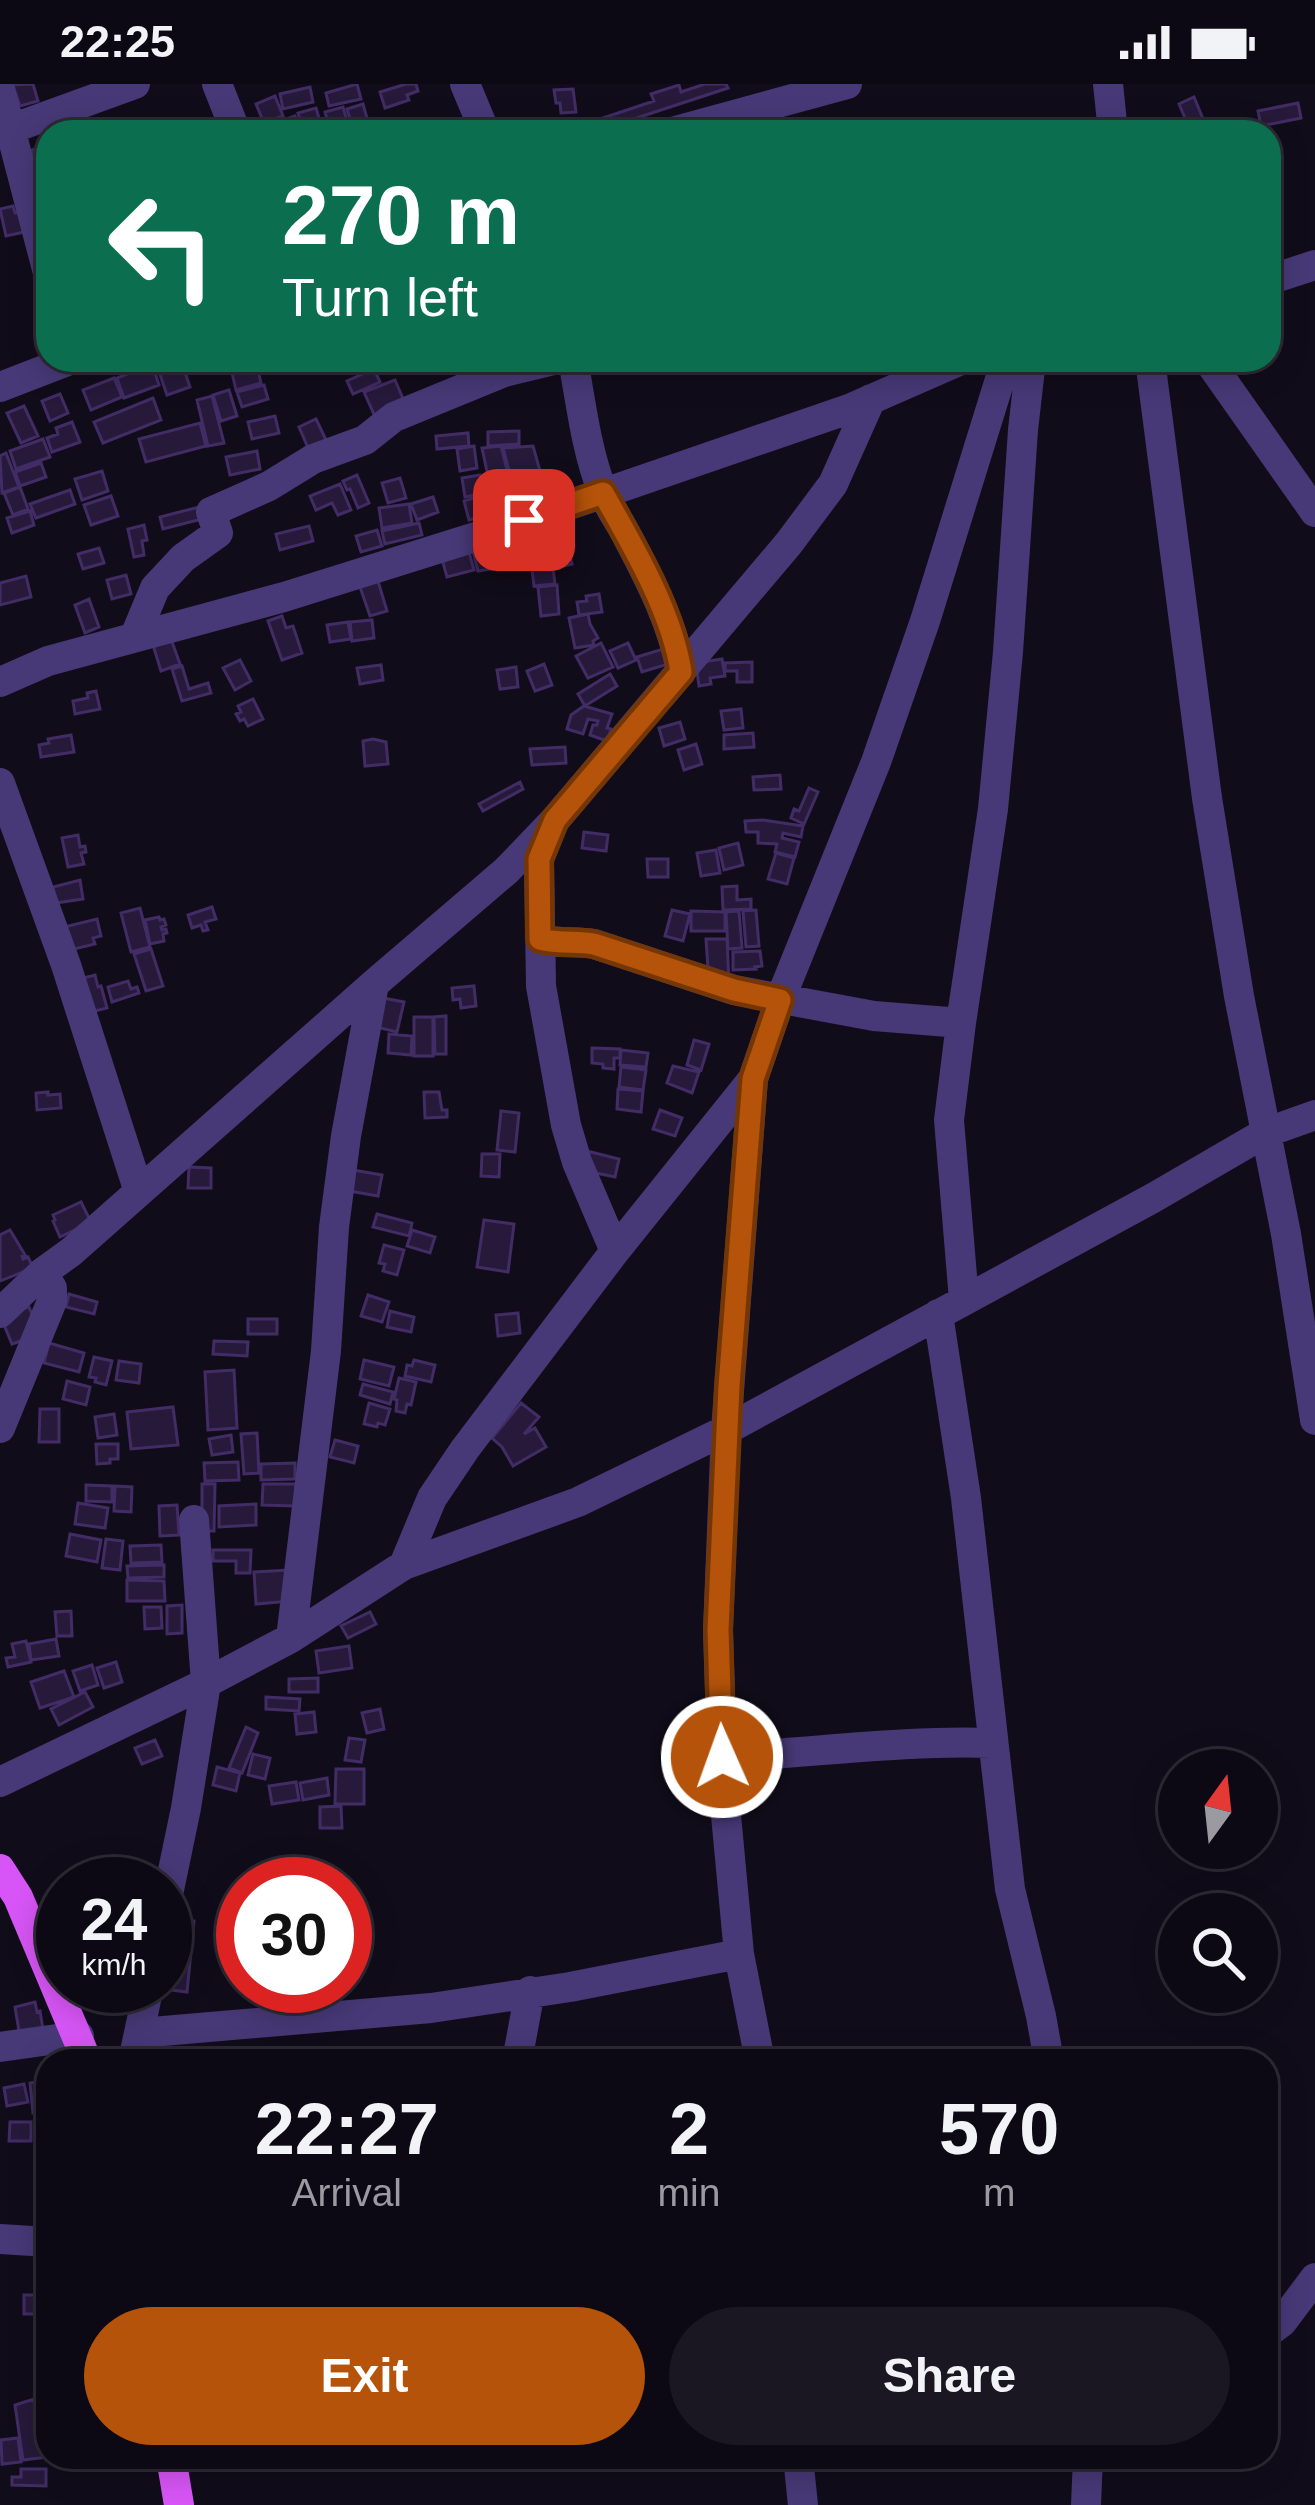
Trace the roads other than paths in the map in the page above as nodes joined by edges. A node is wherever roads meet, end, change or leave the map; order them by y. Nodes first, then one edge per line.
1 (135, 84) edge
2 (217, 84) edge
3 (465, 84) edge
4 (847, 84) edge
5 (1108, 84) edge
6 (0, 90) edge
7 (38, 120) edge
8 (231, 120) edge
9 (480, 120) edge
10 (716, 120) edge
11 (1112, 120) edge
12 (36, 121) edge
13 (6, 132) edge
14 (36, 233) edge
15 (1315, 265) edge
16 (1281, 276) edge
17 (39, 372) edge
18 (504, 372) edge
19 (575, 372) edge
20 (933, 372) edge
21 (1002, 372) edge
22 (1030, 372) edge
23 (1152, 372) edge
24 (1217, 372) edge
25 (0, 387) edge
26 (871, 399) junction
27 (603, 493) junction
28 (1315, 511) edge
29 (135, 636) junction
30 (681, 672) junction
31 (0, 682) edge
32 (0, 783) edge
33 (555, 820) junction
34 (540, 939) junction
35 (374, 984) junction
36 (780, 1000) junction
37 (961, 1023) junction
38 (753, 1079) junction
39 (1315, 1114) edge
40 (1264, 1133) junction
41 (139, 1192) junction
42 (615, 1251) junction
43 (42, 1273) junction
44 (951, 1307) junction
45 (0, 1313) edge
46 (1315, 1420) edge
47 (0, 1428) edge
48 (726, 1430) junction
49 (194, 1520) dead end
50 (404, 1565) junction
51 (291, 1637) junction
52 (206, 1683) junction
53 (992, 1743) junction
54 (722, 1757) junction
55 (0, 1782) edge
56 (176, 1857) edge
57 (0, 1869) edge
58 (739, 1954) junction
59 (530, 1991) junction
60 (143, 2013) edge
61 (136, 2047) edge
62 (0, 2048) edge
63 (83, 2048) edge
64 (519, 2049) edge
65 (758, 2049) edge
66 (1047, 2049) edge
67 (0, 2239) edge
68 (36, 2241) edge
69 (1315, 2278) edge
70 (1278, 2325) edge
71 (173, 2469) edge
72 (799, 2469) edge
73 (1088, 2469) edge
74 (179, 2505) edge
75 (803, 2505) edge
76 (1086, 2505) edge

1 - 7 street
2 - 8 street
3 - 9 street
4 - 10 street
5 - 11 street
6 - 13 street
12 - 13 street
13 - 14 street
15 - 16 street
17 - 25 street
18 - 29 street
19 - 27 street
20 - 26 street
21 - 36 street
22 - 37 street
23 - 40 street
24 - 28 street
26 - 27 street
26 - 30 street
27 - 29 street
27 - 30 street
29 - 31 street
30 - 33 street
32 - 41 street
33 - 34 street
33 - 35 street
34 - 36 street
34 - 42 street
35 - 41 street
35 - 51 street
36 - 37 street
36 - 38 street
37 - 44 street
38 - 42 street
38 - 48 street
39 - 40 street
40 - 44 street
40 - 46 street
41 - 43 street
42 - 50 street
43 - 45 street
43 - 47 street
44 - 48 street
44 - 53 street
48 - 50 street
48 - 54 street
49 - 52 street
50 - 51 street
51 - 52 street
52 - 55 street
52 - 56 street
53 - 54 street
53 - 66 street
54 - 58 street
57 - 63 main road
58 - 59 street
58 - 65 street
59 - 61 street
59 - 64 street
60 - 61 street
62 - 63 street
67 - 68 street
69 - 70 street
71 - 74 main road
72 - 75 street
73 - 76 street

